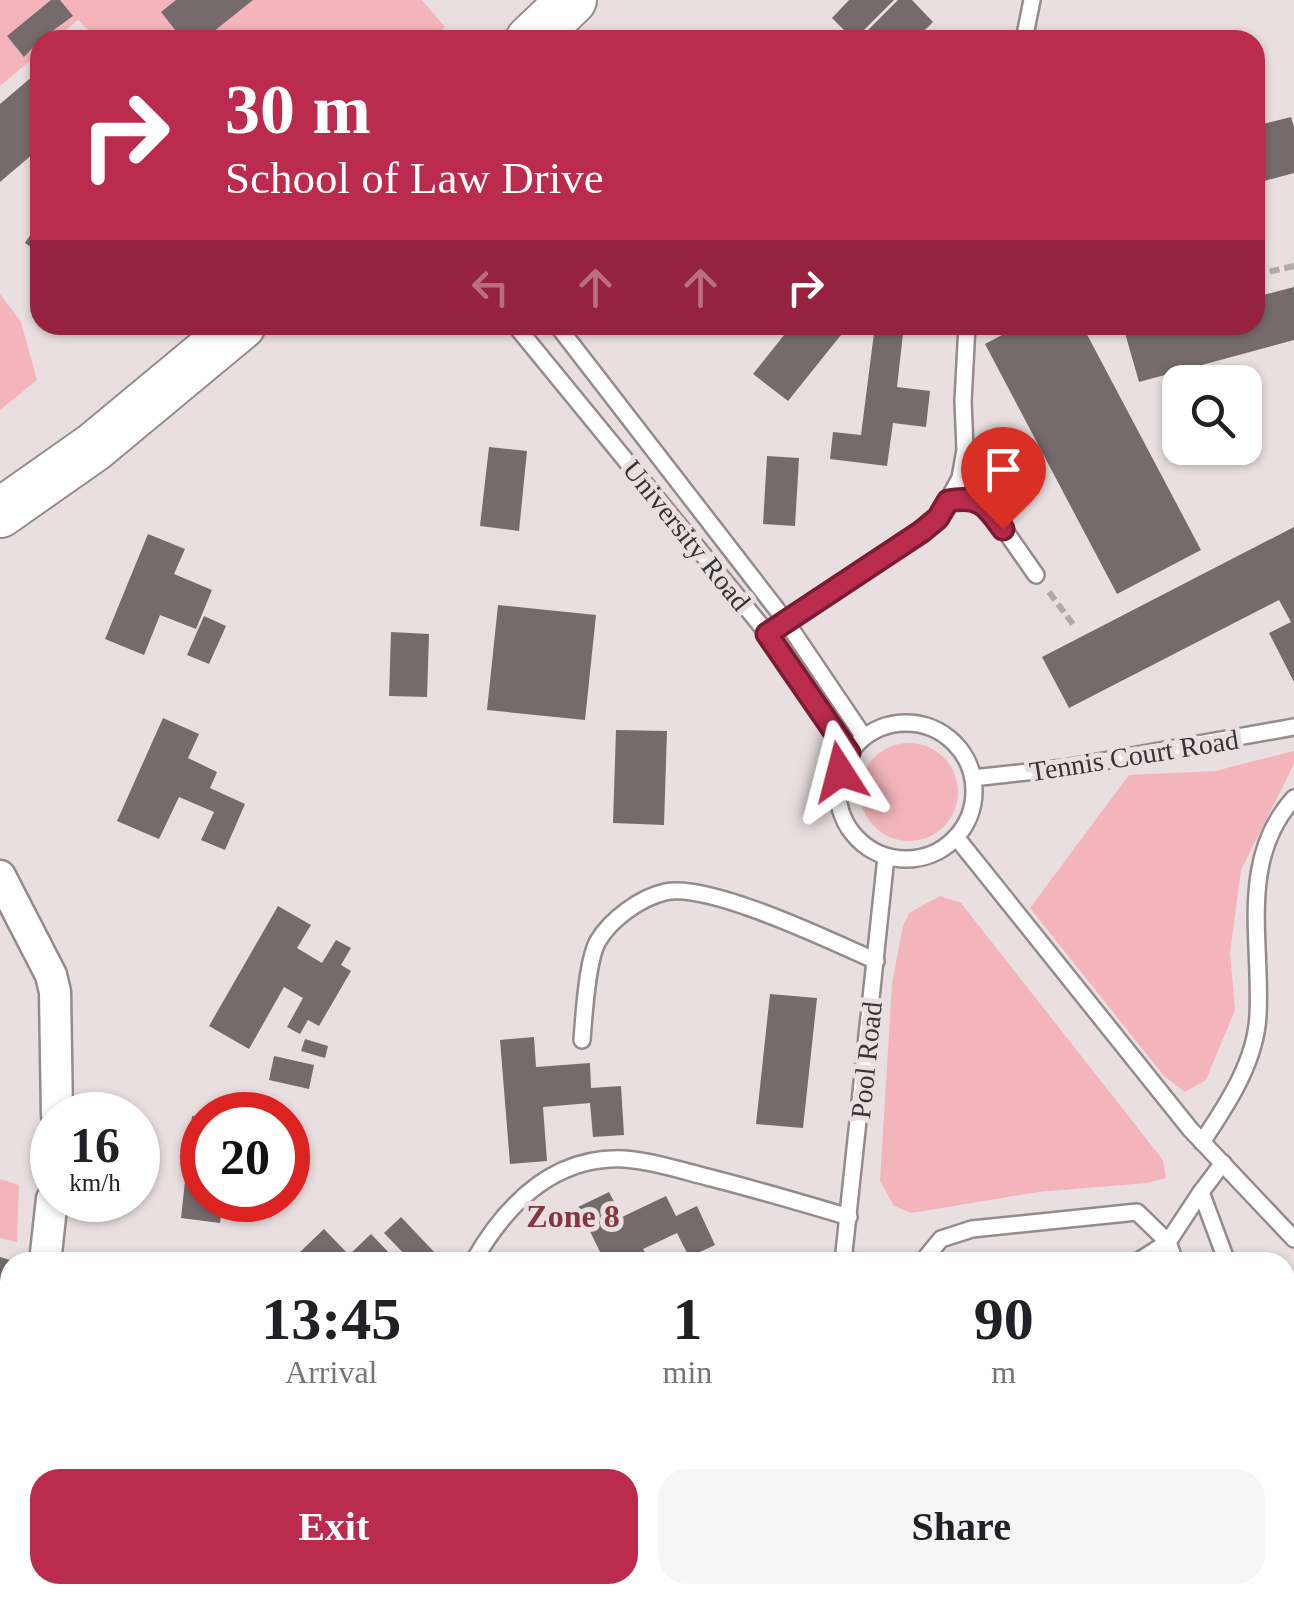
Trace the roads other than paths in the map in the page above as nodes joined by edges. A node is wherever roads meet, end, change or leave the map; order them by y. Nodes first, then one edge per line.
1 (572, 0) edge
2 (611, 0) edge
3 (1032, 0) edge
4 (540, 30) edge
5 (580, 30) edge
6 (1026, 30) edge
7 (187, 335) edge
8 (229, 335) edge
9 (524, 335) edge
10 (565, 335) edge
11 (968, 335) edge
12 (0, 476) edge
13 (948, 501) junction
14 (0, 513) edge
15 (1036, 575) road end
16 (785, 620) junction
17 (767, 634) junction
18 (1294, 728) edge
19 (864, 738) junction
20 (849, 753) junction
21 (973, 778) junction
22 (1294, 798) edge
23 (956, 837) junction
24 (886, 857) junction
25 (2, 892) edge
26 (876, 961) junction
27 (582, 1040) dead end
28 (57, 1092) edge
29 (1202, 1142) junction
30 (1222, 1164) junction
31 (1200, 1192) junction
32 (849, 1216) junction
33 (49, 1222) edge
34 (1294, 1239) edge
35 (1168, 1242) junction
36 (46, 1252) edge
37 (479, 1252) edge
38 (844, 1252) edge
39 (931, 1252) edge
40 (1152, 1252) edge
41 (1172, 1252) edge
42 (1224, 1252) edge

1 - 4 main road
2 - 5 main road
3 - 6 lane
7 - 12 main road
8 - 14 main road
9 - 17 lane, University Road
10 - 16 lane, University Road
11 - 13 lane
13 - 15 lane
13 - 16 lane
16 - 17 lane
16 - 19 lane, University Road
17 - 20 lane, University Road
18 - 21 lane, Tennis Court Road
19 - 20 lane
19 - 21 lane
20 - 24 lane
21 - 23 lane
22 - 29 lane
23 - 24 lane
23 - 29 lane
24 - 26 lane, Pool Road
25 - 28 street
26 - 27 lane
26 - 32 lane, Pool Road
29 - 30 lane
30 - 31 lane
30 - 34 lane
31 - 35 lane
31 - 42 lane
32 - 37 lane
32 - 38 lane, Pool Road
33 - 36 street
35 - 39 lane
35 - 40 lane
35 - 41 lane

